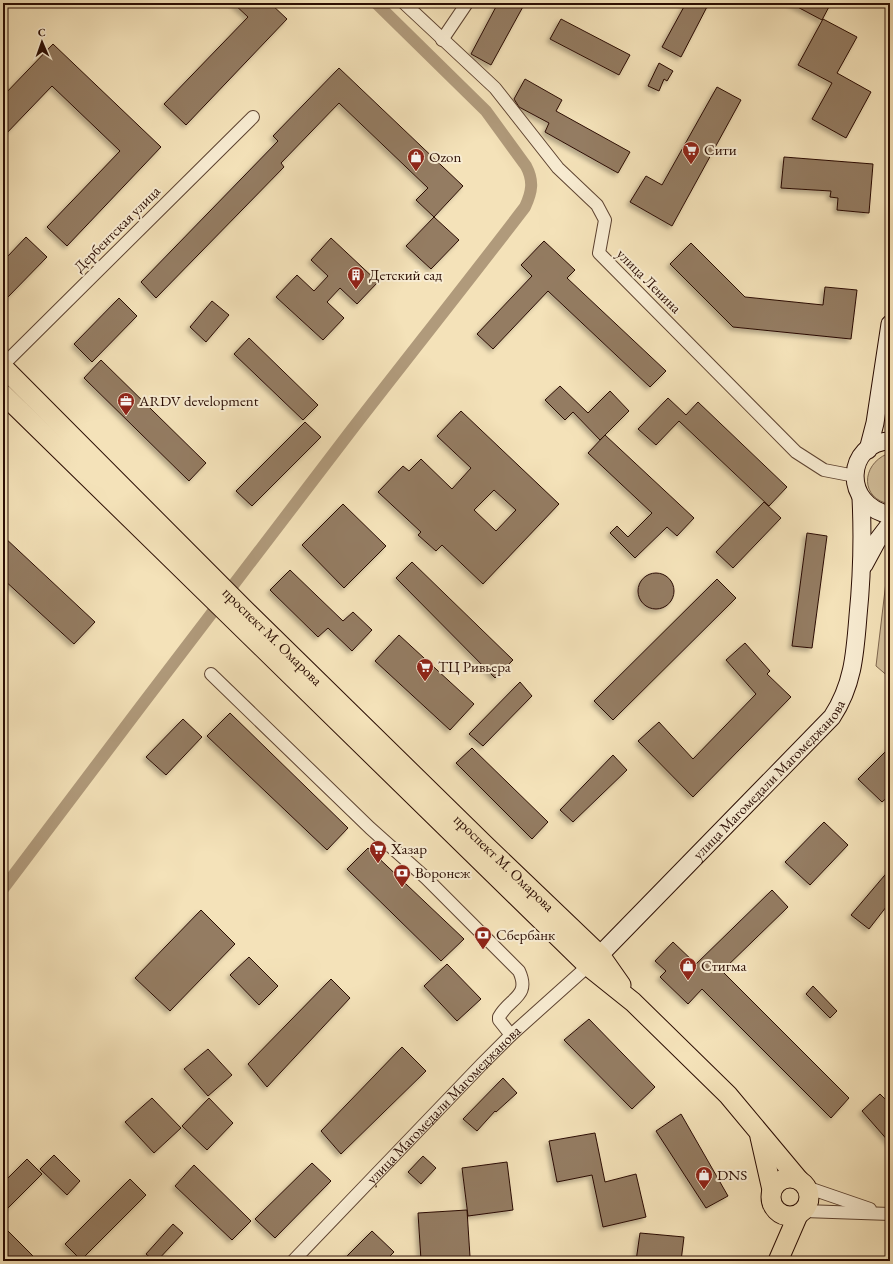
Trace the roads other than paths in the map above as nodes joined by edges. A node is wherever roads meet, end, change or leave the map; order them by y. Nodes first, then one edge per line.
1 (404, 3) edge
2 (467, 3) edge
3 (442, 40) junction
4 (253, 117) dead end
5 (890, 324) edge
6 (3, 366) edge
7 (885, 366) junction
8 (890, 393) edge
9 (3, 394) edge
10 (890, 441) edge
11 (868, 450) junction
12 (854, 476) junction
13 (861, 498) junction
14 (890, 515) edge
15 (890, 524) edge
16 (863, 567) junction
17 (216, 591) junction
18 (211, 674) dead end
19 (594, 960) junction
20 (511, 1035) junction
21 (759, 1134) junction
22 (802, 1184) junction
23 (772, 1190) junction
24 (777, 1212) junction
25 (801, 1213) junction
26 (886, 1214) edge
27 (293, 1261) edge
28 (778, 1261) edge

1 - 3 street, улица Ленина
2 - 3 street
3 - 12 street, улица Ленина
4 - 6 street, Дербентская улица
5 - 7 main road
6 - 17 main road, проспект М. Омарова
7 - 8 main road
7 - 11 main road
9 - 17 main road, проспект М. Омарова
10 - 11 main road
11 - 12 main road
12 - 13 main road
13 - 14 main road
13 - 16 main road, улица Магомедали Магомеджанова
15 - 16 main road, улица Магомедали Магомеджанова
16 - 19 main road, улица Магомедали Магомеджанова
17 - 19 main road, проспект М. Омарова
18 - 20 street
19 - 20 street, улица Магомедали Магомеджановa
19 - 21 main road, проспект М. Омарова
20 - 27 street, улица Магомедали Магомеджановa
21 - 22 main road, проспект М. Омарова
21 - 23 main road
22 - 23 main road
22 - 25 main road
22 - 26 street
23 - 24 main road
24 - 25 main road
24 - 28 main road
25 - 26 street
25 - 28 main road

